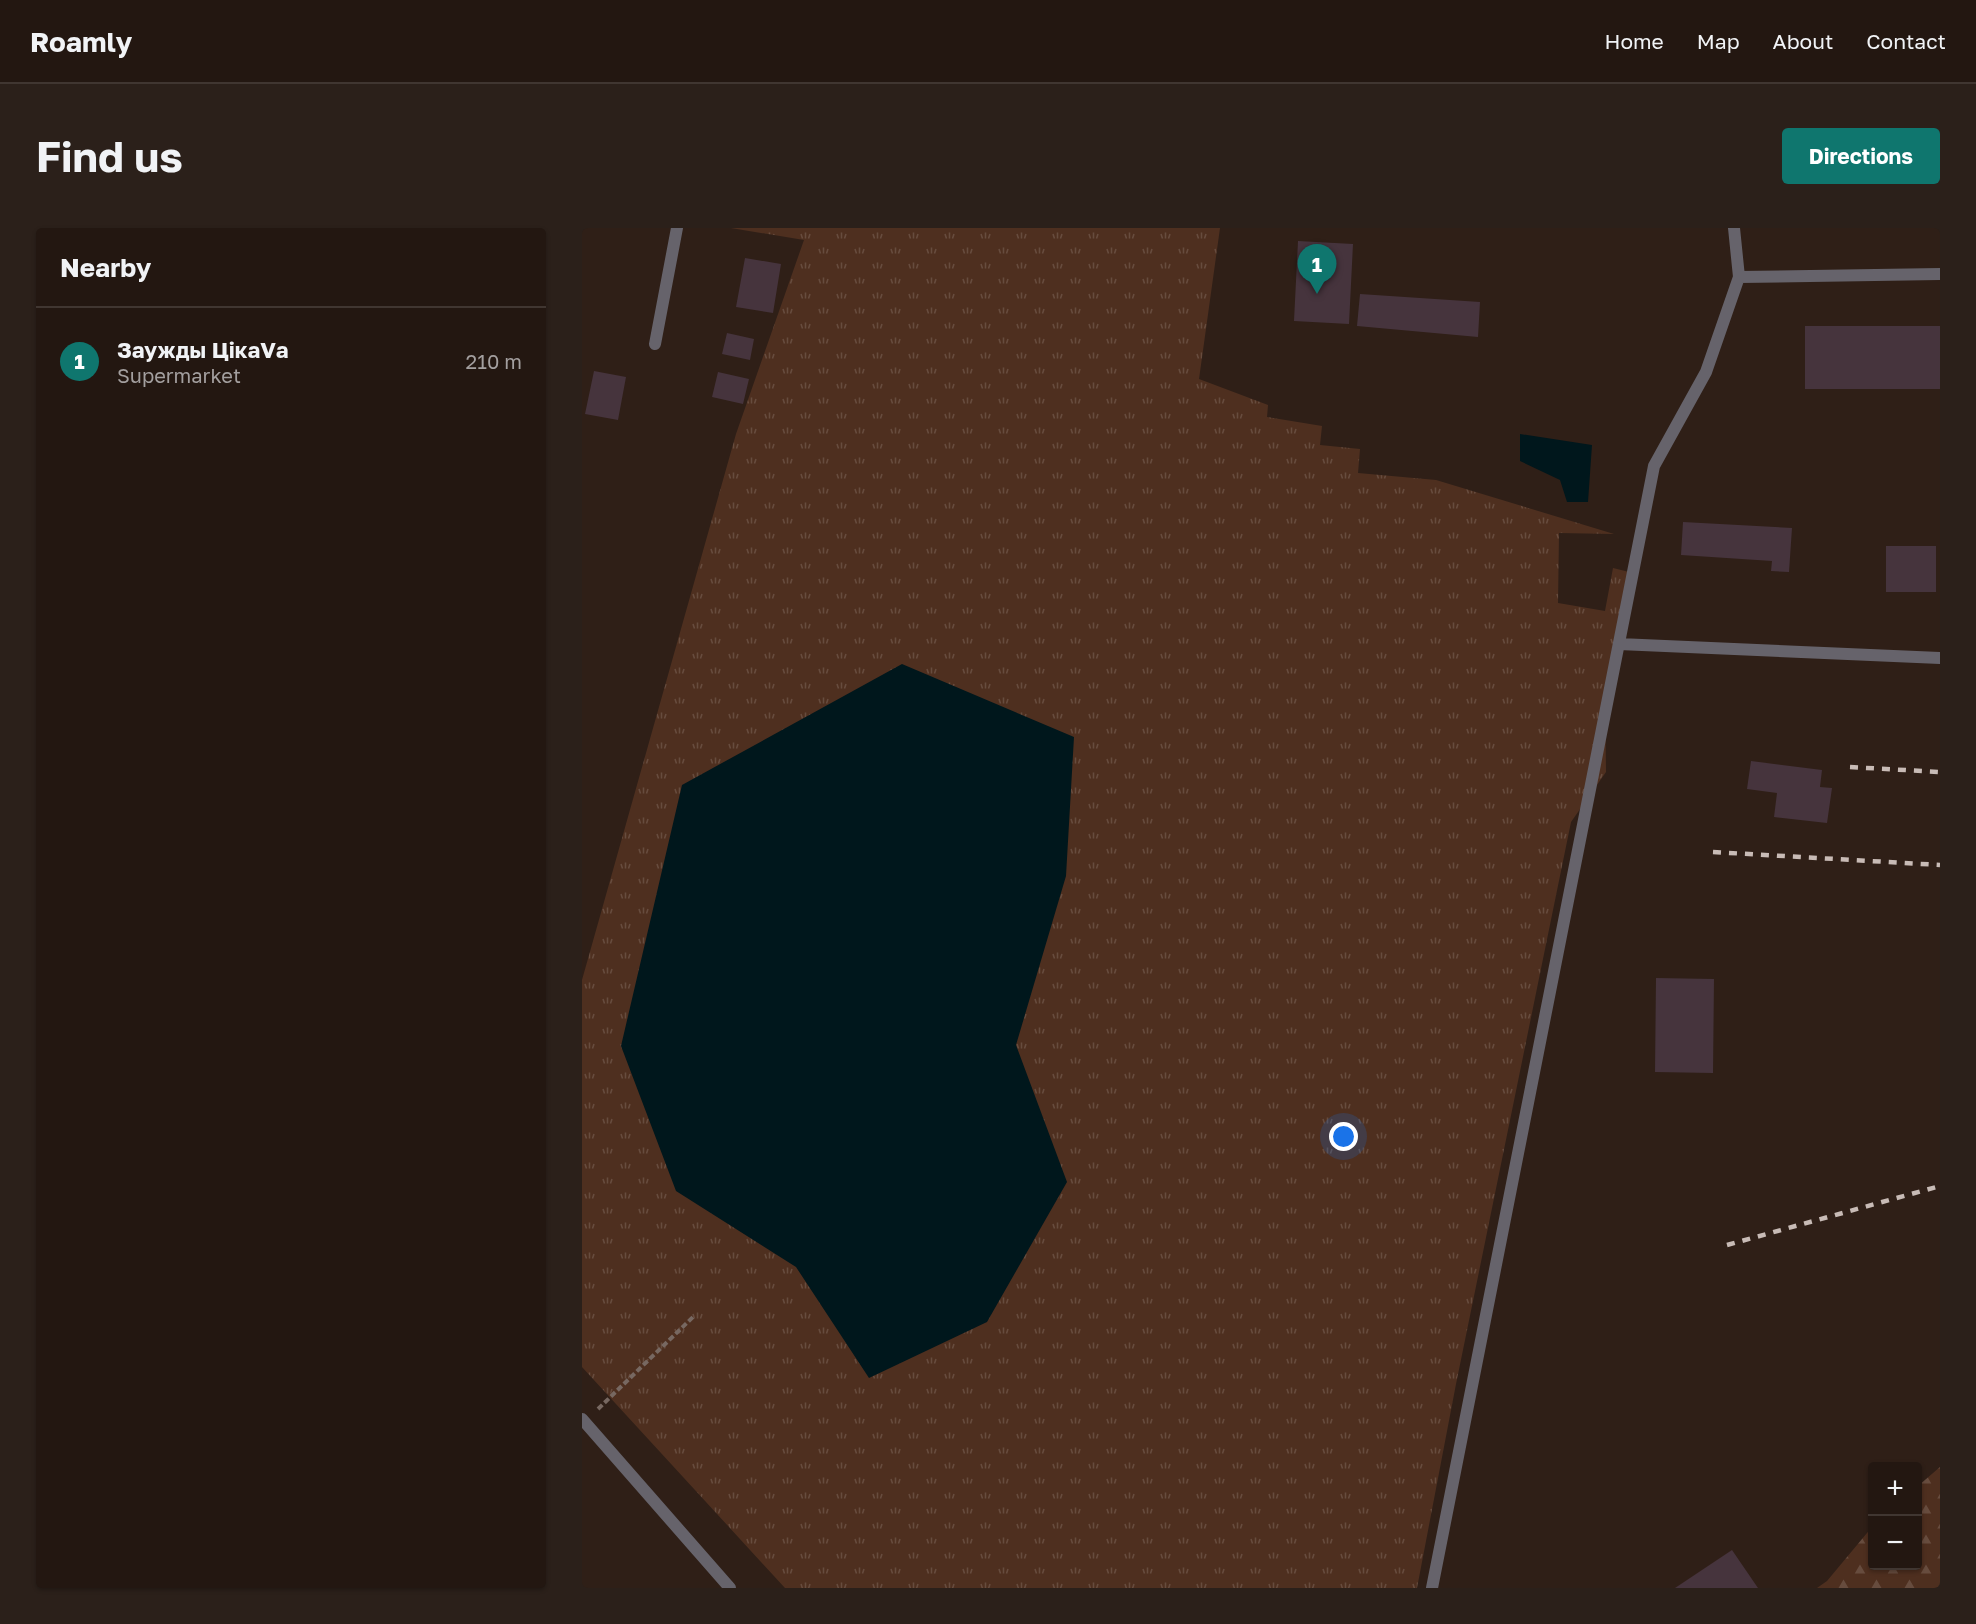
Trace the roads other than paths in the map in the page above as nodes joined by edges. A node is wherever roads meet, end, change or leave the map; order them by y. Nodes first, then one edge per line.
1 (677, 228) edge
2 (1734, 228) edge
3 (1940, 274) edge
4 (1739, 277) junction
5 (655, 344) dead end
6 (1619, 644) junction
7 (1940, 658) edge
8 (583, 1422) edge
9 (730, 1588) edge
10 (1432, 1588) edge

1 - 5 street
2 - 4 street
3 - 4 street
4 - 6 street
6 - 7 street
6 - 10 street
8 - 9 street

